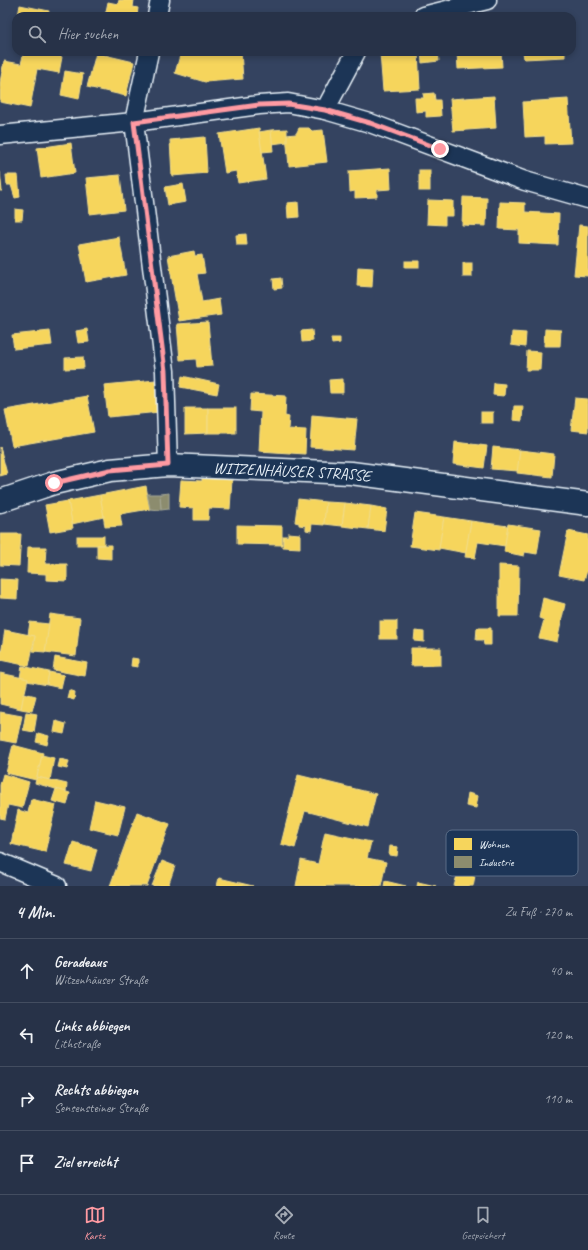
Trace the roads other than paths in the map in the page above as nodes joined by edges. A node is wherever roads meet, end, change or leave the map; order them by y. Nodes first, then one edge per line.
1 (160, 0) edge
2 (487, 0) edge
3 (158, 12) edge
4 (439, 12) edge
5 (148, 56) edge
6 (354, 56) edge
7 (325, 110) junction
8 (134, 122) junction
9 (0, 135) edge
10 (588, 199) edge
11 (168, 465) junction
12 (0, 502) edge
13 (588, 504) edge
14 (0, 862) edge
15 (57, 886) edge

1 - 3 street
2 - 4 street
5 - 8 street
6 - 7 street
7 - 8 street
7 - 10 street
8 - 9 street
8 - 11 street
11 - 12 main road, WITZENHÄUSER STRASSE
11 - 13 main road, WITZENHÄUSER STRASSE
14 - 15 street

